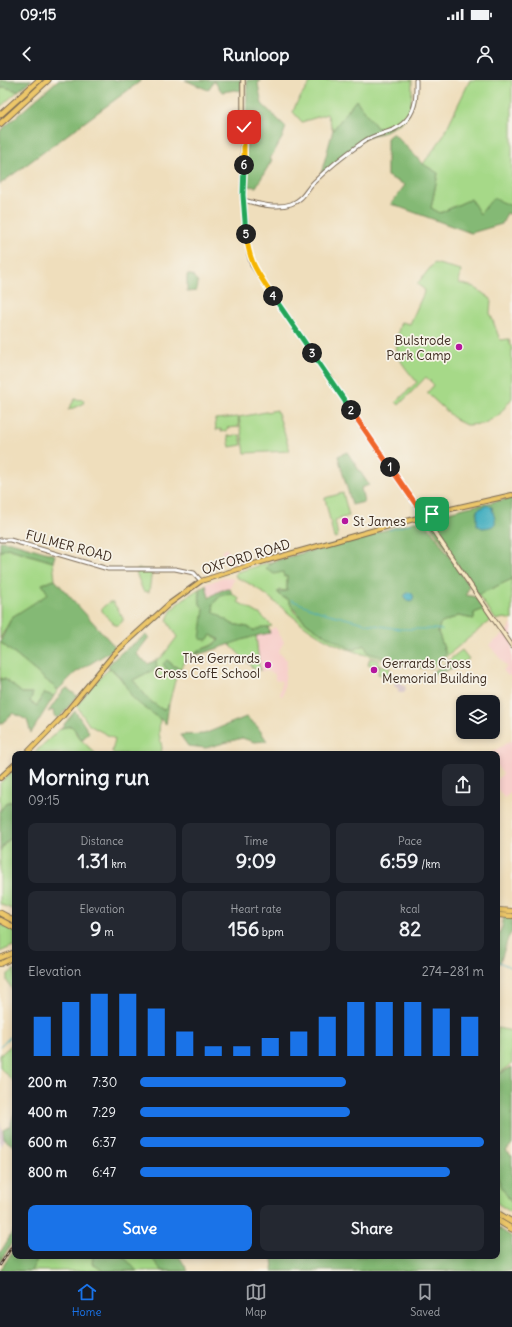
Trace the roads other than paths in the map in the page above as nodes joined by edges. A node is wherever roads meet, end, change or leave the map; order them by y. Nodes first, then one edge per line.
1 (39, 80) edge
2 (48, 80) edge
3 (243, 80) edge
4 (416, 80) edge
5 (0, 115) edge
6 (0, 124) edge
7 (243, 200) junction
8 (512, 495) edge
9 (424, 516) junction
10 (0, 540) edge
11 (201, 581) junction
12 (512, 646) edge
13 (29, 751) edge
14 (12, 767) edge
15 (0, 778) edge
16 (500, 910) edge
17 (512, 911) edge
18 (0, 913) edge
19 (500, 915) edge
20 (512, 916) edge
21 (12, 919) edge
22 (0, 920) edge
23 (12, 926) edge
24 (12, 953) edge
25 (0, 958) edge
26 (12, 958) edge
27 (0, 964) edge
28 (500, 1215) edge
29 (500, 1222) edge
30 (512, 1222) edge
31 (512, 1229) edge

1 - 5 highway
2 - 6 highway
3 - 7 main road
4 - 7 street
7 - 9 main road
8 - 9 main road, OXFORD ROAD
9 - 11 main road, OXFORD ROAD
9 - 12 main road
10 - 11 street, FULMER ROAD
11 - 13 main road, OXFORD ROAD
14 - 15 main road
16 - 17 highway
18 - 21 highway
19 - 20 highway
22 - 23 highway
24 - 25 highway
26 - 27 highway
28 - 30 highway
29 - 31 highway

